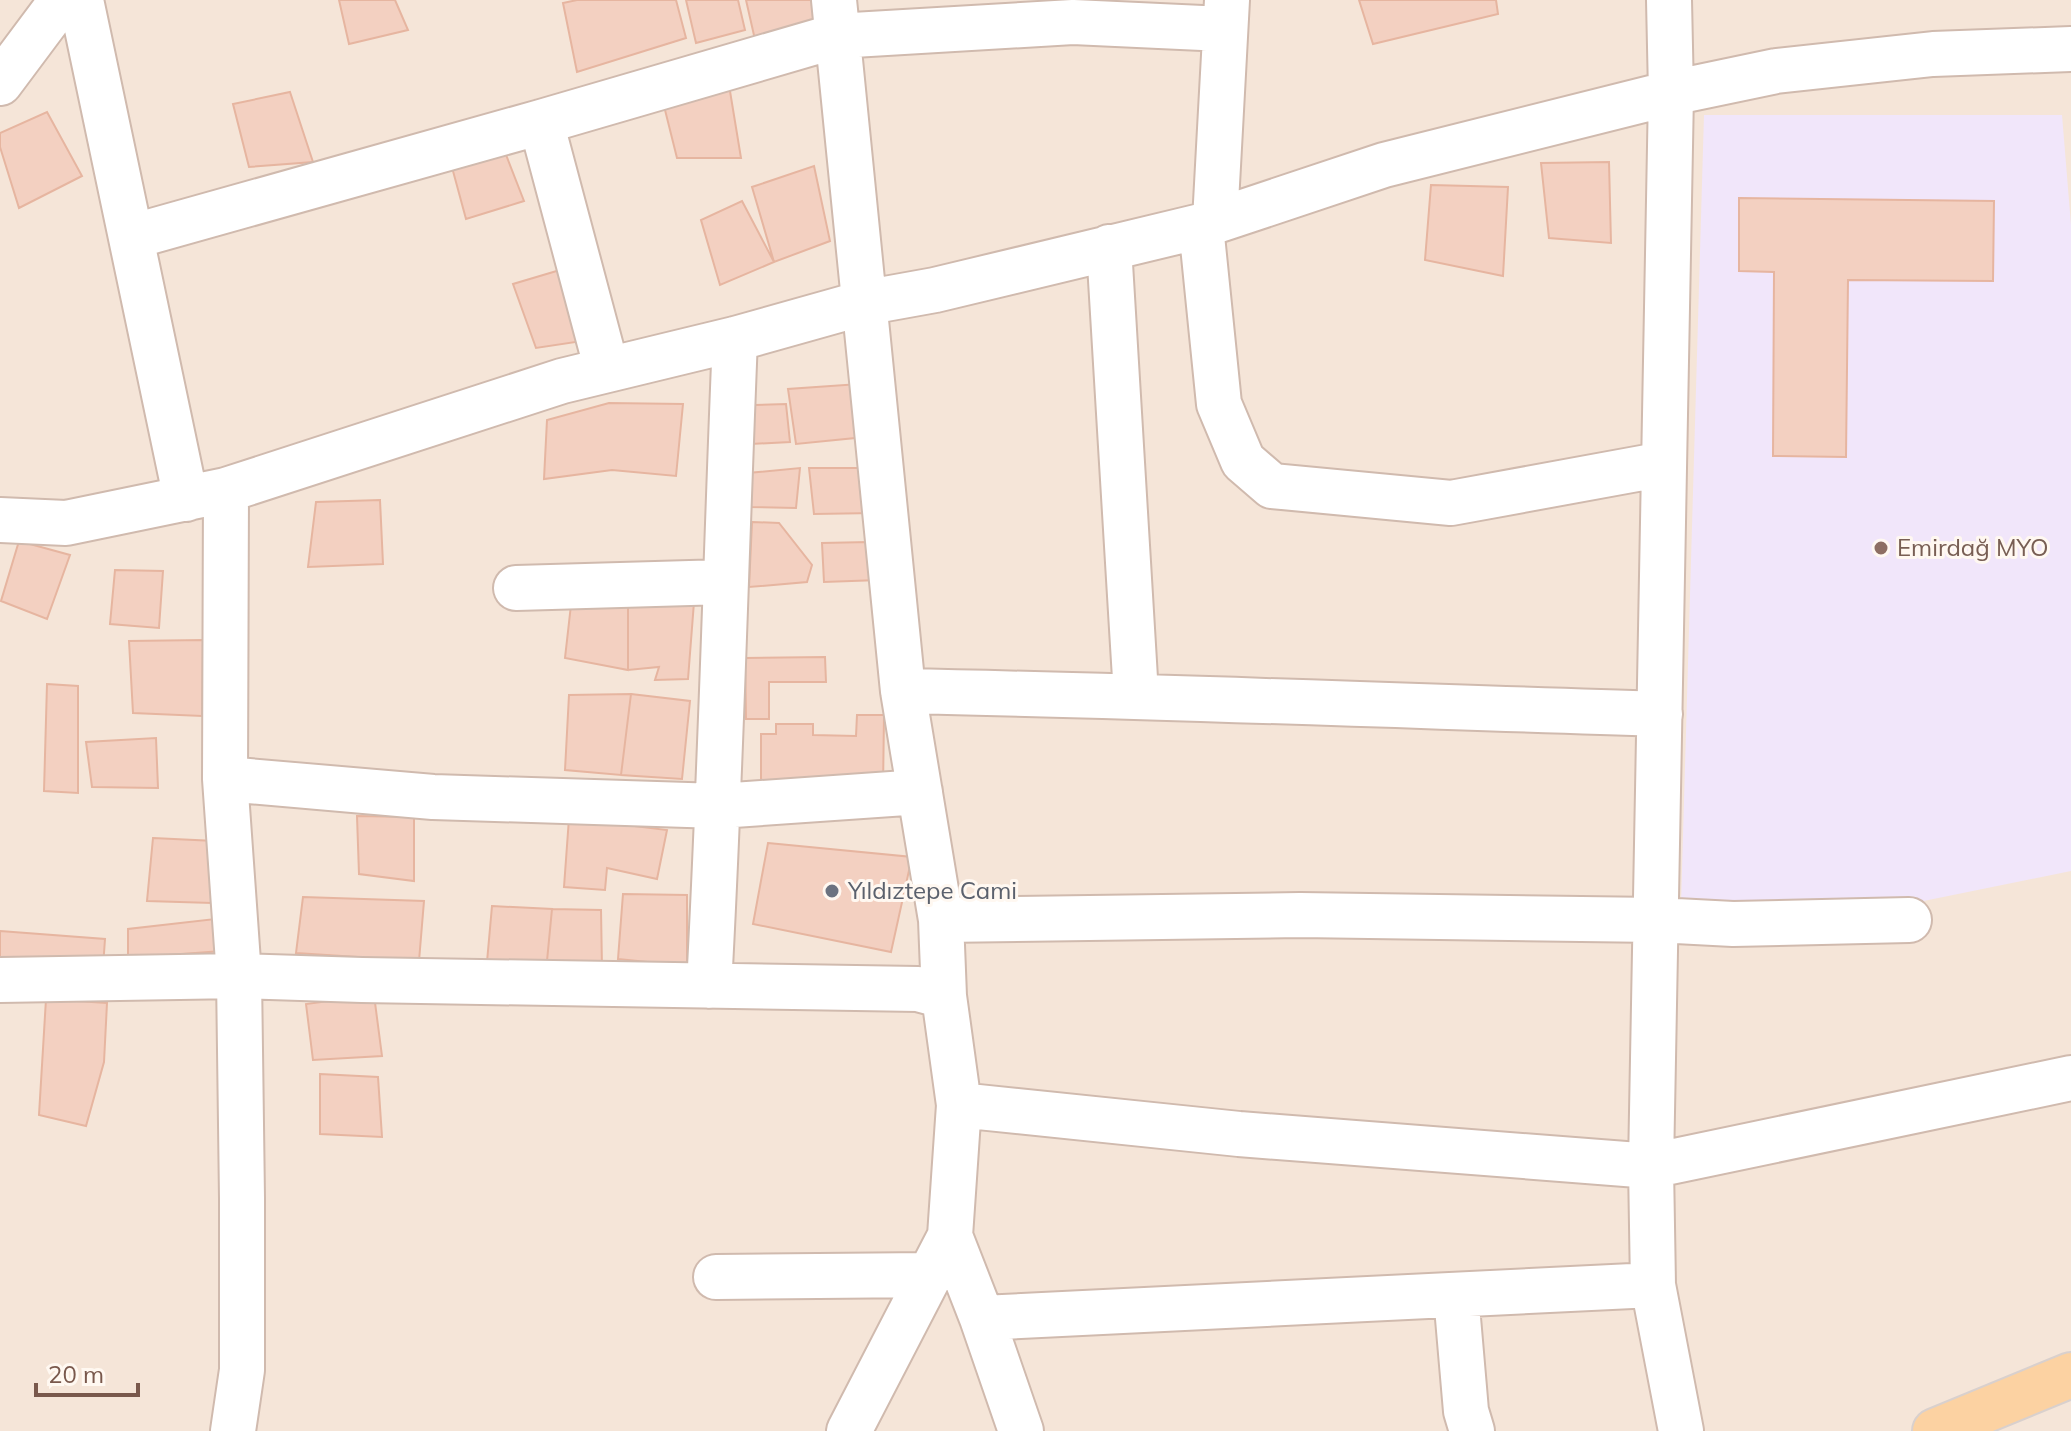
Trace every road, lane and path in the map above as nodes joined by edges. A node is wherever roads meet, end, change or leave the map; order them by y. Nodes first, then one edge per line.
1 (62, 0) edge
2 (81, 0) edge
3 (1669, 0) edge
4 (1226, 14) edge
5 (835, 18) edge
6 (2071, 49) edge
7 (0, 83) edge
8 (1671, 93) junction
9 (541, 122) junction
10 (1208, 224) junction
11 (131, 237) junction
12 (1109, 247) junction
13 (863, 303) junction
14 (735, 339) junction
15 (607, 370) junction
16 (1664, 464) junction
17 (206, 494) junction
18 (0, 520) edge
19 (725, 582) junction
20 (516, 588) dead end
21 (903, 691) junction
22 (1136, 695) junction
23 (1660, 714) junction
24 (225, 779) junction
25 (920, 792) junction
26 (719, 806) junction
27 (941, 920) junction
28 (1657, 920) junction
29 (1909, 920) dead end
30 (239, 976) junction
31 (0, 980) edge
32 (709, 986) junction
33 (944, 996) junction
34 (2071, 1078) edge
35 (959, 1105) junction
36 (1651, 1166) junction
37 (950, 1236) junction
38 (929, 1275) junction
39 (716, 1277) dead end
40 (1653, 1285) junction
41 (1456, 1295) junction
42 (982, 1318) junction
43 (2071, 1375) edge
44 (233, 1431) edge
45 (849, 1431) edge
46 (1021, 1431) edge
47 (1472, 1431) edge
48 (1681, 1431) edge
49 (1935, 1431) edge

1 - 7 street
2 - 11 street
3 - 8 street
4 - 5 street
4 - 10 street
5 - 9 street
5 - 13 street
6 - 8 street
8 - 10 street
8 - 16 street
9 - 11 street
9 - 15 street
10 - 12 street
10 - 16 street
11 - 17 street
12 - 13 street
12 - 22 street
13 - 14 street
13 - 21 street
14 - 15 street
14 - 19 street
15 - 17 street
16 - 23 street
17 - 18 street
17 - 24 street
19 - 20 street
19 - 26 street
21 - 22 street
21 - 25 street
22 - 23 street
23 - 28 street
24 - 26 street
24 - 30 street
25 - 26 street
25 - 27 street
26 - 32 street
27 - 28 street
27 - 33 street
28 - 29 street
28 - 36 street
30 - 31 street
30 - 32 street
30 - 44 street
32 - 33 street
33 - 35 street
34 - 36 street
35 - 36 street
35 - 37 street
36 - 40 street
37 - 38 street
37 - 42 street
38 - 39 street
38 - 45 street
40 - 41 street
40 - 48 street
41 - 42 street
41 - 47 street
42 - 46 street
43 - 49 main road

